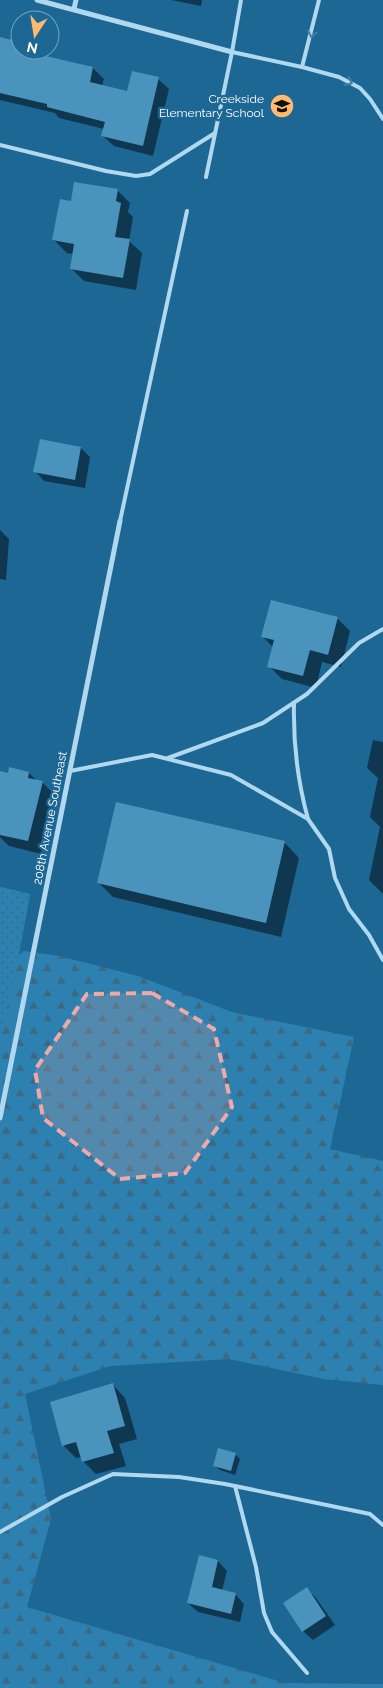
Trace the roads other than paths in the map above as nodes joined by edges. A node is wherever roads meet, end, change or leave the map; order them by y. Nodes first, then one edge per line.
1 (36, 0) edge
2 (76, 0) edge
3 (242, 0) edge
4 (319, 0) edge
5 (74, 9) junction
6 (232, 52) junction
7 (302, 67) junction
8 (383, 119) edge
9 (215, 133) junction
10 (0, 145) edge
11 (206, 177) dead end
12 (188, 211) dead end
13 (120, 522) joint
14 (383, 629) edge
15 (294, 702) junction
16 (168, 758) junction
17 (70, 771) junction
18 (308, 819) junction
19 (383, 960) edge
20 (0, 1118) edge
21 (235, 1486) junction
22 (383, 1525) edge
23 (0, 1532) edge
24 (306, 1673) dead end

1 - 5 street
2 - 5 street
3 - 6 lane
4 -> 7 lane
5 - 6 street
6 - 7 lane
6 - 9 lane
7 -> 8 lane
9 - 10 lane
9 - 11 lane
12 - 13 lane
13 - 17 street, 208th Avenue Southeast
14 - 15 lane
15 - 16 lane
15 - 18 lane
16 - 17 lane
16 - 18 lane
17 - 20 street, 208th Avenue Southeast
18 - 19 lane
21 - 22 lane
21 - 23 lane
21 - 24 lane

